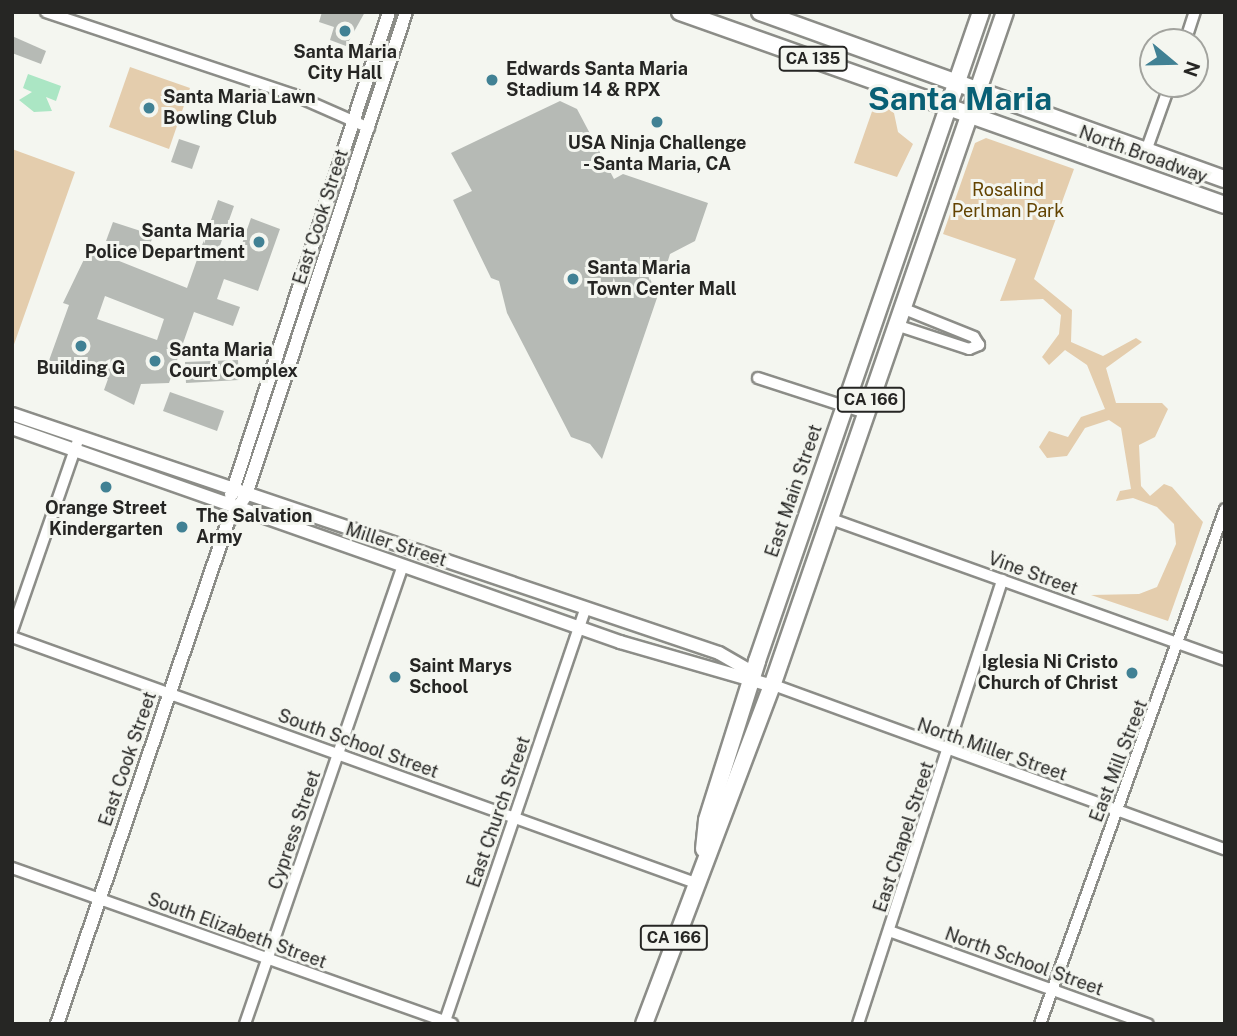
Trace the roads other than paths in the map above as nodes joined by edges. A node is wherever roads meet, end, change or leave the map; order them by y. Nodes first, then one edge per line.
1 (46, 12) edge
2 (389, 12) edge
3 (406, 12) edge
4 (680, 12) edge
5 (760, 12) edge
6 (981, 12) edge
7 (1005, 12) edge
8 (956, 81) junction
9 (977, 89) junction
10 (1165, 98) edge
11 (946, 105) junction
12 (969, 113) junction
13 (353, 119) junction
14 (369, 128) junction
15 (1146, 151) junction
16 (1225, 179) edge
17 (1225, 205) edge
18 (902, 308) junction
19 (290, 310) junction
20 (306, 316) junction
21 (896, 326) junction
22 (758, 378) dead end
23 (843, 406) junction
24 (866, 413) junction
25 (12, 414) edge
26 (12, 428) edge
27 (79, 437) junction
28 (75, 450) junction
29 (229, 489) junction
30 (246, 495) junction
31 (233, 506) junction
32 (1225, 509) edge
33 (831, 519) junction
34 (402, 567) junction
35 (1002, 580) junction
36 (585, 610) junction
37 (579, 627) junction
38 (12, 631) edge
39 (12, 637) edge
40 (1180, 644) junction
41 (1225, 660) edge
42 (752, 678) junction
43 (772, 686) junction
44 (170, 693) junction
45 (947, 750) junction
46 (338, 753) junction
47 (1118, 810) junction
48 (514, 816) junction
49 (1225, 849) edge
50 (704, 852) junction
51 (12, 868) edge
52 (693, 882) junction
53 (99, 899) junction
54 (889, 931) junction
55 (268, 959) junction
56 (1052, 988) junction
57 (447, 1023) edge
58 (57, 1024) edge
59 (245, 1024) edge
60 (644, 1024) edge
61 (858, 1024) edge
62 (1040, 1024) edge
63 (1148, 1024) edge

1 - 13 street
2 - 13 street, East Cook Street
3 - 14 street, East Cook Street
4 - 11 main road, CA 135
5 - 8 main road, CA 135
6 - 8 main road, CA 166
7 - 9 main road, CA 166
8 - 9 main road, CA 135
8 - 11 main road, CA 166
9 - 12 main road, CA 166
9 - 15 main road, North Broadway / CA 135
10 - 15 street
11 - 12 main road, CA 135
11 - 23 main road, East Main Street / CA 166
12 - 17 main road, North Broadway / CA 135
12 - 18 main road, East Main Street / CA 166
13 - 14 street
13 - 19 street, East Cook Street
14 - 20 street, East Cook Street
15 - 16 main road, North Broadway / CA 135
18 - 21 main road, East Main Street / CA 166
18 - 21 street
19 - 20 street
19 - 29 street, East Cook Street
20 - 30 street, East Cook Street
21 - 24 main road, East Main Street / CA 166
22 - 23 street
23 - 24 street
23 - 42 main road, East Main Street / CA 166
24 - 33 main road, East Main Street / CA 166
25 - 27 street, Miller Street
26 - 28 street, Miller Street
27 - 28 street
27 - 29 street, Miller Street
28 - 31 street, Miller Street
28 - 38 street
29 - 30 street, Miller Street
29 - 31 street
30 - 31 street
30 - 36 street, Miller Street
31 - 34 street, Miller Street
31 - 44 street, East Cook Street
32 - 40 street, East Mill Street
33 - 35 street, Vine Street
33 - 43 main road, East Main Street / CA 166
34 - 37 street, Miller Street
34 - 46 street, Cypress Street
35 - 40 street, Vine Street
35 - 45 street, East Chapel Street
36 - 37 street, East Church Street
36 - 42 street, Miller Street
37 - 42 street, Miller Street
37 - 48 street, East Church Street
39 - 44 street, South School Street
40 - 41 street, Vine Street
40 - 47 street, East Mill Street
42 - 43 street, Miller Street
42 - 50 main road, East Main Street / CA 166
43 - 45 street, North Miller Street
43 - 50 main road, East Main Street / CA 166
44 - 46 street, South School Street
44 - 53 street, East Cook Street
45 - 47 street, North Miller Street
45 - 54 street, East Chapel Street
46 - 48 street, South School Street
46 - 55 street, Cypress Street
47 - 49 street, North Miller Street
47 - 56 street, East Mill Street
48 - 52 street, South School Street
48 - 57 street, East Church Street
50 - 52 main road, East Main Street / CA 166
51 - 53 street, South Elizabeth Street
52 - 60 main road, East Main Street / CA 166
53 - 55 street, South Elizabeth Street
53 - 58 street, East Cook Street
54 - 56 street, North School Street
54 - 61 street, East Chapel Street
55 - 57 street, South Elizabeth Street
55 - 59 street, Cypress Street
56 - 62 street, East Mill Street
56 - 63 street, North School Street

